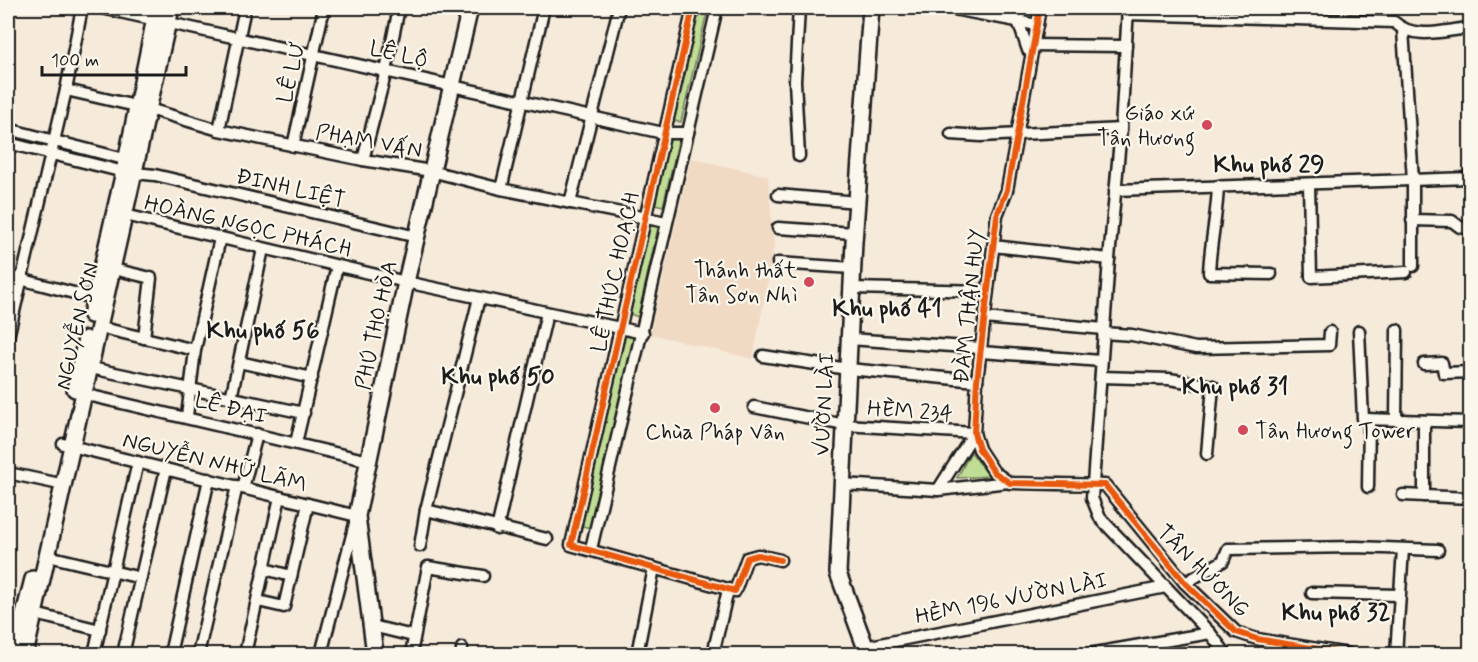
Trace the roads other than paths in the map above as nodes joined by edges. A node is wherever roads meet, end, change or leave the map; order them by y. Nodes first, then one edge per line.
1 (9, 8) edge
2 (82, 8) edge
3 (102, 8) edge
4 (171, 8) edge
5 (245, 8) edge
6 (324, 8) edge
7 (399, 8) edge
8 (470, 8) edge
9 (544, 8) edge
10 (619, 8) edge
11 (693, 8) edge
12 (717, 8) edge
13 (799, 8) edge
14 (872, 8) edge
15 (948, 8) edge
16 (1022, 8) edge
17 (1040, 8) edge
18 (1322, 8) edge
19 (1128, 11) edge
20 (8, 14) edge
21 (160, 17) edge
22 (1322, 20) junction
23 (1018, 21) junction
24 (1037, 25) junction
25 (1470, 28) edge
26 (1403, 30) junction
27 (238, 40) junction
28 (1030, 45) junction
29 (1126, 46) junction
30 (315, 53) junction
31 (386, 71) junction
32 (451, 86) junction
33 (66, 90) junction
34 (524, 100) junction
35 (143, 108) junction
36 (592, 118) junction
37 (8, 129) edge
38 (1121, 129) junction
39 (219, 130) junction
40 (663, 133) junction
41 (688, 134) junction
42 (951, 134) dead end
43 (1017, 134) junction
44 (55, 140) junction
45 (8, 143) edge
46 (293, 146) junction
47 (52, 153) junction
48 (799, 156) dead end
49 (363, 160) junction
50 (131, 167) junction
51 (431, 171) junction
52 (1470, 178) edge
53 (1413, 180) junction
54 (1309, 184) junction
55 (1218, 186) junction
56 (501, 189) junction
57 (1115, 190) junction
58 (778, 195) dead end
59 (857, 202) junction
60 (570, 203) junction
61 (125, 215) junction
62 (644, 217) junction
63 (1412, 220) junction
64 (666, 222) junction
65 (778, 228) dead end
66 (1470, 229) edge
67 (854, 233) junction
68 (417, 237) junction
69 (220, 238) junction
70 (993, 246) junction
71 (262, 249) junction
72 (1109, 259) junction
73 (778, 263) dead end
74 (337, 266) junction
75 (852, 268) junction
76 (113, 269) junction
77 (1270, 274) dead end
78 (8, 276) edge
79 (21, 279) junction
80 (406, 282) junction
81 (851, 288) junction
82 (987, 291) junction
83 (479, 298) junction
84 (100, 299) junction
85 (547, 313) junction
86 (984, 318) junction
87 (98, 327) junction
88 (620, 330) junction
89 (1397, 330) dead end
90 (1103, 331) junction
91 (1359, 331) dead end
92 (1330, 332) dead end
93 (643, 333) junction
94 (8, 337) edge
95 (144, 339) junction
96 (849, 339) junction
97 (981, 350) junction
98 (195, 351) junction
99 (763, 356) dead end
100 (1101, 361) junction
101 (239, 362) junction
102 (1424, 364) dead end
103 (91, 368) junction
104 (848, 369) junction
105 (1470, 372) edge
106 (1101, 377) junction
107 (312, 378) junction
108 (977, 381) junction
109 (191, 389) junction
110 (83, 394) junction
111 (231, 398) junction
112 (754, 407) dead end
113 (304, 413) junction
114 (187, 416) junction
115 (1368, 419) junction
116 (1396, 420) junction
117 (1424, 421) junction
118 (1470, 422) edge
119 (844, 425) junction
120 (974, 433) junction
121 (257, 434) junction
122 (296, 443) junction
123 (68, 445) junction
124 (1207, 454) dead end
125 (369, 461) junction
126 (138, 462) junction
127 (166, 469) junction
128 (8, 473) edge
129 (209, 479) junction
130 (55, 483) junction
131 (1010, 483) junction
132 (842, 484) junction
133 (1091, 485) junction
134 (240, 487) junction
135 (1368, 487) dead end
136 (938, 490) junction
137 (1403, 495) dead end
138 (1424, 496) junction
139 (280, 497) junction
140 (1470, 498) edge
141 (308, 504) junction
142 (426, 510) junction
143 (357, 516) junction
144 (497, 529) junction
145 (547, 539) dead end
146 (420, 546) dead end
147 (581, 547) junction
148 (1403, 549) junction
149 (1438, 550) dead end
150 (48, 556) junction
151 (780, 560) dead end
152 (654, 568) junction
153 (265, 569) junction
154 (113, 571) junction
155 (291, 576) junction
156 (483, 576) dead end
157 (141, 578) junction
158 (1185, 583) junction
159 (1166, 587) junction
160 (728, 590) junction
161 (1312, 593) dead end
162 (1399, 595) junction
163 (258, 602) junction
164 (35, 614) junction
165 (372, 626) junction
166 (100, 630) junction
167 (1236, 632) junction
168 (1210, 633) junction
169 (413, 636) junction
170 (866, 651) edge
171 (1225, 652) edge
172 (14, 654) edge
173 (25, 654) edge
174 (94, 654) edge
175 (123, 654) edge
176 (170, 654) edge
177 (198, 654) edge
178 (244, 654) edge
179 (321, 654) edge
180 (375, 654) edge
181 (411, 654) edge
182 (638, 654) edge
183 (713, 654) edge
184 (1089, 654) edge
185 (1348, 654) edge
186 (1396, 654) edge

1 - 20 street
2 - 33 street
3 - 21 street, LÊ LỘ
4 - 21 street, NGUYỄN SƠN
5 - 27 street
6 - 30 street, LÊ LƯ
7 - 31 street
8 - 32 street, PHÚ THỌ HÒA
9 - 34 street
10 - 36 street
11 - 40 street, LÊ THÚC HOẠCH
12 - 41 street, LÊ THÚC HOẠCH
13 - 48 street
14 - 59 street, VƯỜN LÀI
15 - 23 street
16 - 23 street
17 - 24 street, ĐÀM THẬN HUY
18 - 22 street
19 - 22 street
19 - 29 street
21 - 27 street, LÊ LỘ
21 - 35 street, NGUYỄN SƠN
22 - 26 street
23 - 24 street
23 - 28 street, ĐÀM THẬN HUY
24 - 28 street, ĐÀM THẬN HUY
25 - 26 street
26 - 53 street
27 - 30 street, LÊ LỘ
27 - 39 street
28 - 29 street
28 - 43 street, ĐÀM THẬN HUY
29 - 38 street
30 - 31 street, LÊ LỘ
30 - 46 street, LÊ LƯ
31 - 32 street, LÊ LỘ
31 - 49 street
32 - 34 street, LÊ LỘ
32 - 51 street, PHÚ THỌ HÒA
33 - 35 street, PHẠM VẤN
33 - 44 street
34 - 36 street, LÊ LỘ
34 - 56 street
35 - 39 street, PHẠM VẤN
35 - 50 street, NGUYỄN SƠN
36 - 40 street, LÊ LỘ
36 - 60 street
37 - 44 street, ĐINH LIỆT
38 - 43 street
38 - 57 street
39 - 46 street, PHẠM VẤN
40 - 41 street, LÊ LỘ
40 - 62 street, LÊ THÚC HOẠCH
41 - 64 street, LÊ THÚC HOẠCH
42 - 43 street
43 - 70 street, ĐÀM THẬN HUY
44 - 47 street
44 - 50 street, ĐINH LIỆT
45 - 47 street, ĐINH LIỆT
46 - 49 street, PHẠM VẤN
47 - 50 street, ĐINH LIỆT
47 - 79 street
49 - 51 street, PHẠM VẤN
50 - 61 street, NGUYỄN SƠN
50 - 68 street, ĐINH LIỆT
50 - 84 street, NGUYỄN SƠN
51 - 56 street, PHẠM VẤN
51 - 68 street, PHÚ THỌ HÒA
52 - 53 street
53 - 54 street
53 - 63 street
54 - 55 street
54 - 63 street
55 - 57 street
55 - 77 street
56 - 60 street, PHẠM VẤN
57 - 72 street
58 - 59 street
59 - 67 street, VƯỜN LÀI
60 - 62 street, PHẠM VẤN
61 - 69 street, HOÀNG NGỌC PHÁCH
61 - 76 street, NGUYỄN SƠN
62 - 64 street, PHẠM VẤN
62 - 88 street, LÊ THÚC HOẠCH
63 - 66 street
64 - 93 street, LÊ THÚC HOẠCH
65 - 67 street
67 - 75 street, VƯỜN LÀI
68 - 80 street, PHÚ THỌ HÒA
69 - 71 street, HOÀNG NGỌC PHÁCH
69 - 98 street
70 - 72 street
70 - 82 street, ĐÀM THẬN HUY
71 - 74 street, HOÀNG NGỌC PHÁCH
71 - 101 street
72 - 90 street
73 - 75 street
74 - 80 street, HOÀNG NGỌC PHÁCH
74 - 107 street
75 - 81 street, VƯỜN LÀI
76 - 84 street, NGUYỄN SƠN
76 - 95 street
78 - 79 street
79 - 84 street
79 - 94 street
80 - 83 street, HOÀNG NGỌC PHÁCH
80 - 125 street, PHÚ THỌ HÒA
81 - 82 street
81 - 96 street, VƯỜN LÀI
82 - 86 street, ĐÀM THẬN HUY
83 - 85 street, HOÀNG NGỌC PHÁCH
83 - 142 street
84 - 87 street, NGUYỄN SƠN
84 - 123 street, NGUYỄN SƠN
85 - 88 street, HOÀNG NGỌC PHÁCH
85 - 144 street
86 - 90 street
86 - 97 street, ĐÀM THẬN HUY
87 - 95 street
87 - 103 street, NGUYỄN SƠN
88 - 93 street, HOÀNG NGỌC PHÁCH
88 - 147 street, LÊ THÚC HOẠCH
89 - 116 street
90 - 92 street
90 - 100 street
91 - 115 street
93 - 147 street, LÊ THÚC HOẠCH
95 - 98 street
96 - 97 street
96 - 104 street, VƯỜN LÀI
97 - 100 street
97 - 108 street, ĐÀM THẬN HUY
98 - 109 street
99 - 104 street
100 - 106 street
101 - 107 street
101 - 111 street
102 - 105 street
103 - 109 street
103 - 110 street, NGUYỄN SƠN
104 - 108 street
104 - 119 street, VƯỜN LÀI
106 - 124 street
106 - 133 street
107 - 113 street
108 - 120 street, ĐÀM THẬN HUY
109 - 111 street
109 - 114 street
110 - 114 street, LÊ ĐẠI
110 - 123 street, NGUYỄN SƠN
111 - 113 street
112 - 119 street, HÈM 234
113 - 122 street
114 - 121 street, LÊ ĐẠI
115 - 116 street
115 - 135 street
116 - 117 street
117 - 118 street
117 - 138 street
119 - 120 street, HÈM 234
119 - 132 street, VƯỜN LÀI
120 - 131 street, ĐÀM THẬN HUY
120 - 136 street
121 - 122 street, LÊ ĐẠI
121 - 134 street
122 - 125 street, LÊ ĐẠI
123 - 126 street, NGUYỄN NHỮ LÃM
123 - 130 street, NGUYỄN SƠN
123 - 150 street, NGUYỄN SƠN
125 - 143 street, PHÚ THỌ HÒA
126 - 127 street, NGUYỄN NHỮ LÃM
126 - 154 street
127 - 129 street, NGUYỄN NHỮ LÃM
127 - 157 street
128 - 130 street
129 - 134 street, NGUYỄN NHỮ LÃM
129 - 176 street
130 - 172 street, NGUYỄN SƠN
131 - 133 street
131 - 136 street
132 - 136 street
132 - 170 street, VƯỜN LÀI
133 - 158 street, TÂN HƯƠNG
133 - 159 street
134 - 139 street, NGUYỄN NHỮ LÃM
134 - 177 street
137 - 138 street
138 - 140 street
139 - 141 street, NGUYỄN NHỮ LÃM
139 - 153 street
141 - 143 street, NGUYỄN NHỮ LÃM
141 - 155 street
142 - 144 street
142 - 146 street
143 - 165 street, PHÚ THỌ HÒA
143 - 179 street
144 - 145 street
147 - 152 street
148 - 149 street
148 - 158 street
148 - 162 street
150 - 154 street
150 - 164 street, NGUYỄN SƠN
151 - 160 street
152 - 160 street
152 - 182 street
153 - 155 street
153 - 163 street
154 - 157 street
154 - 166 street
155 - 163 street
156 - 169 street
157 - 175 street
158 - 167 street, TÂN HƯƠNG
159 - 168 street
159 - 170 street, HẺM 196 VƯỜN LÀI
160 - 183 street
161 - 162 street
162 - 186 street
163 - 178 street
164 - 166 street
164 - 173 street, NGUYỄN SƠN
165 - 169 street
165 - 180 street, PHÚ THỌ HÒA
166 - 174 street
167 - 171 street
167 - 185 street, TÂN HƯƠNG
168 - 171 street
168 - 184 street
169 - 181 street

